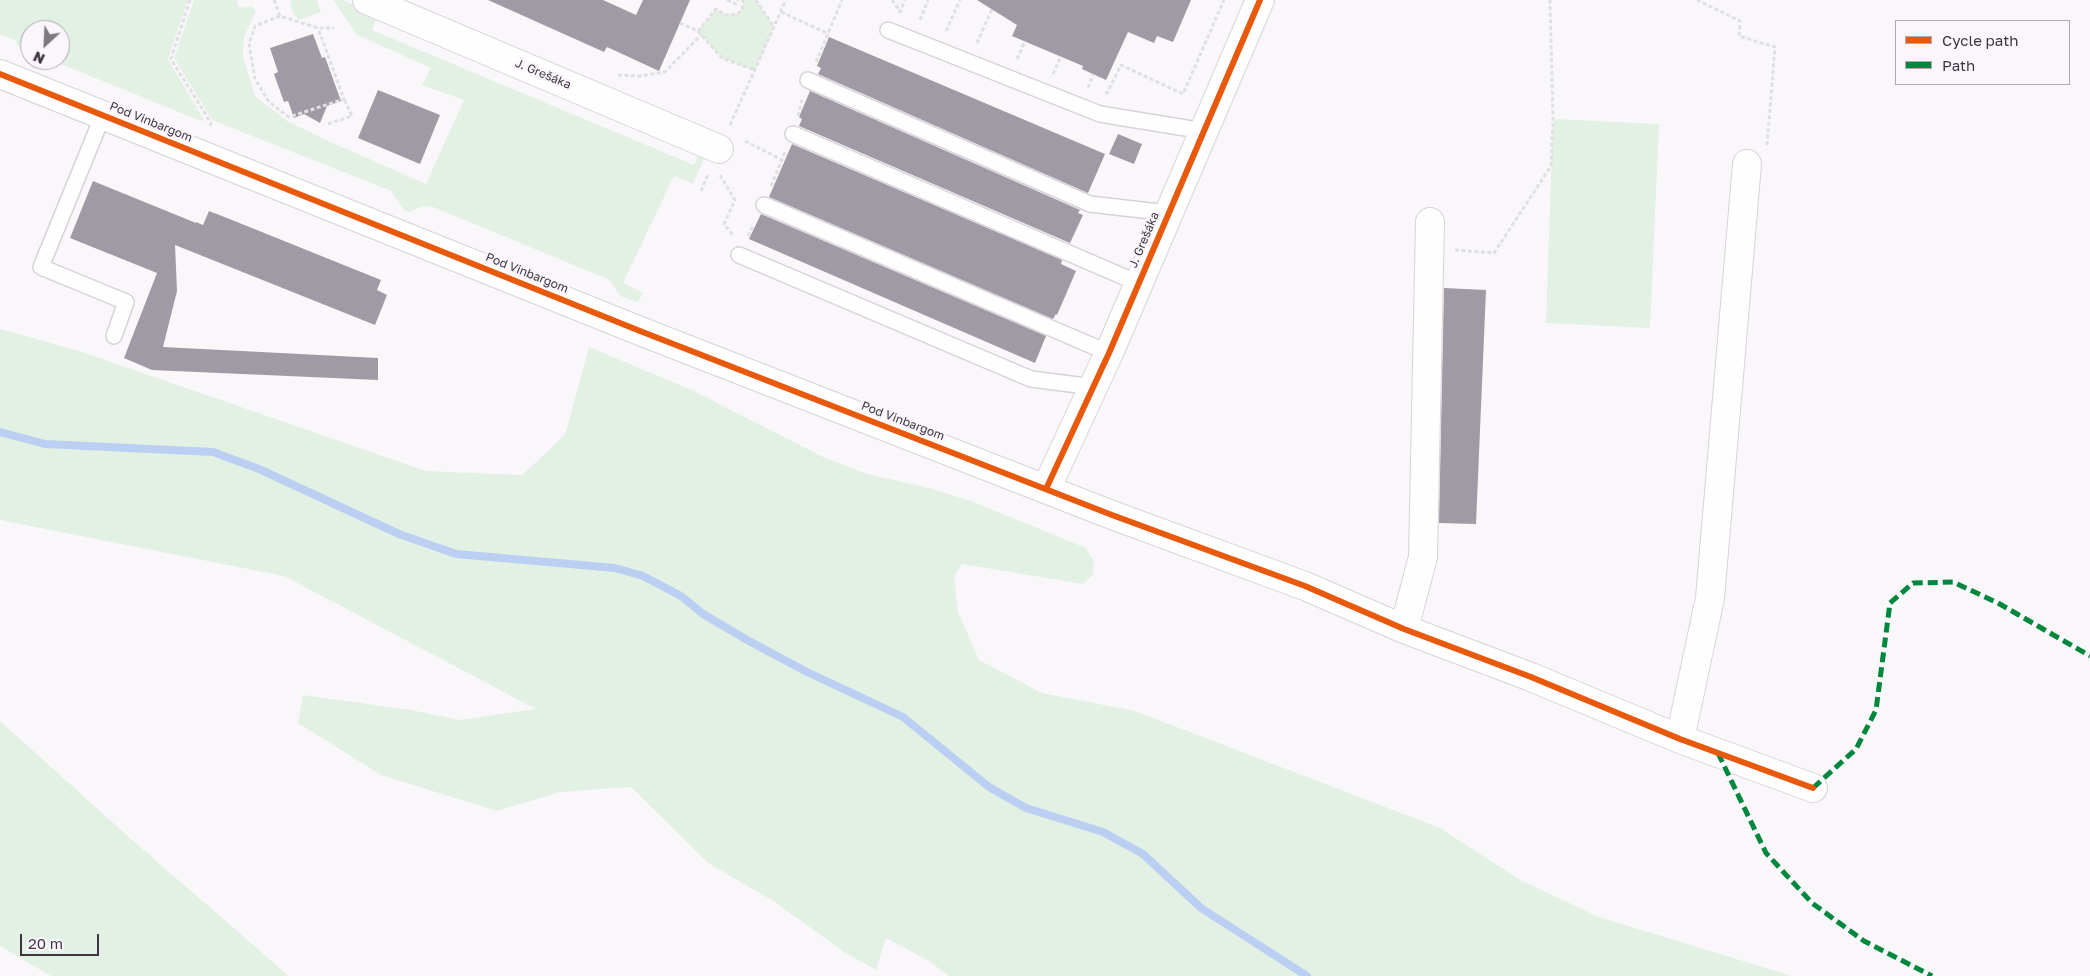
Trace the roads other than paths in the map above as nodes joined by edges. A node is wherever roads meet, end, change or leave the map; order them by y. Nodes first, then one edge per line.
1 (367, 0) edge
2 (1260, 0) edge
3 (888, 30) dead end
4 (0, 74) edge
5 (808, 80) dead end
6 (103, 115) junction
7 (1204, 131) junction
8 (793, 134) dead end
9 (720, 148) road end
10 (1757, 156) road end
11 (764, 205) dead end
12 (1168, 213) junction
13 (1430, 222) dead end
14 (740, 255) dead end
15 (1138, 282) junction
16 (114, 336) dead end
17 (1109, 353) junction
18 (1094, 387) junction
19 (1046, 489) junction
20 (1404, 629) junction
21 (1680, 739) junction
22 (1813, 788) dead end

1 - 9 street, J. Grešáka
2 - 7 street, J. Grešáka
3 - 7 lane
4 - 6 street, Pod Vinbargom
5 - 12 lane
6 - 16 lane
6 - 19 street, Pod Vinbargom
7 - 12 street, J. Grešáka
8 - 15 lane
10 - 21 street
11 - 17 lane
12 - 15 street, J. Grešáka
13 - 20 street
14 - 18 lane
15 - 17 street, J. Grešáka
17 - 18 street, J. Grešáka
18 - 19 street, J. Grešáka
19 - 20 street, Pod Vinbargom
20 - 21 street, Pod Vinbargom
21 - 22 street, Pod Vinbargom

